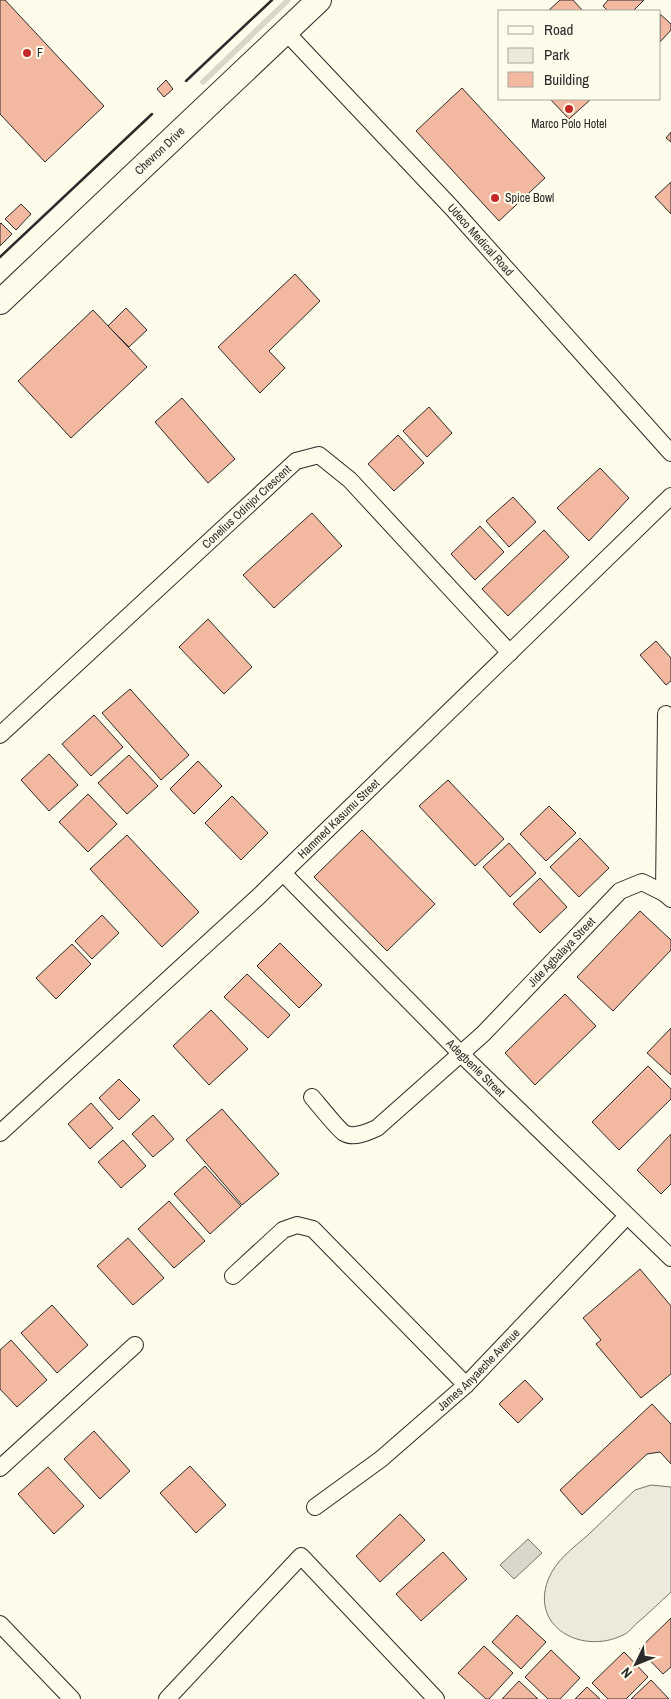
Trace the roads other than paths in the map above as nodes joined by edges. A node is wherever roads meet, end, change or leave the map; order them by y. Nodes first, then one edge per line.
1 (319, 0) edge
2 (285, 31) junction
3 (0, 302) edge
4 (671, 453) edge
5 (671, 496) edge
6 (510, 653) junction
7 (666, 714) dead end
8 (0, 736) edge
9 (283, 872) junction
10 (668, 896) edge
11 (461, 1054) junction
12 (312, 1097) dead end
13 (0, 1133) edge
14 (626, 1216) junction
15 (671, 1258) edge
16 (233, 1276) dead end
17 (135, 1345) dead end
18 (466, 1385) junction
19 (0, 1468) edge
20 (315, 1506) dead end
21 (0, 1624) edge
22 (72, 1699) edge
23 (167, 1699) edge
24 (436, 1699) edge

1 - 2 main road, Chevron Drive
2 - 3 main road, Chevron Drive
2 - 4 street, Udeco Medical Road
5 - 6 street, Hammed Kasumu Street
6 - 8 street, Conelius Odinjor Crescent
6 - 9 street, Hammed Kasumu Street
7 - 10 street
9 - 11 street, Adegbenle Street
9 - 13 street, Hammed Kasumu Street
10 - 11 street, Jide Agbalaya Street
11 - 12 street, Jide Agbalaya Street
11 - 14 street, Adegbenle Street
14 - 15 street, Adegbenle Street
14 - 18 street, James Anyaeche Avenue
16 - 18 street
17 - 19 street
18 - 20 street, James Anyaeche Avenue
21 - 22 street
23 - 24 street

